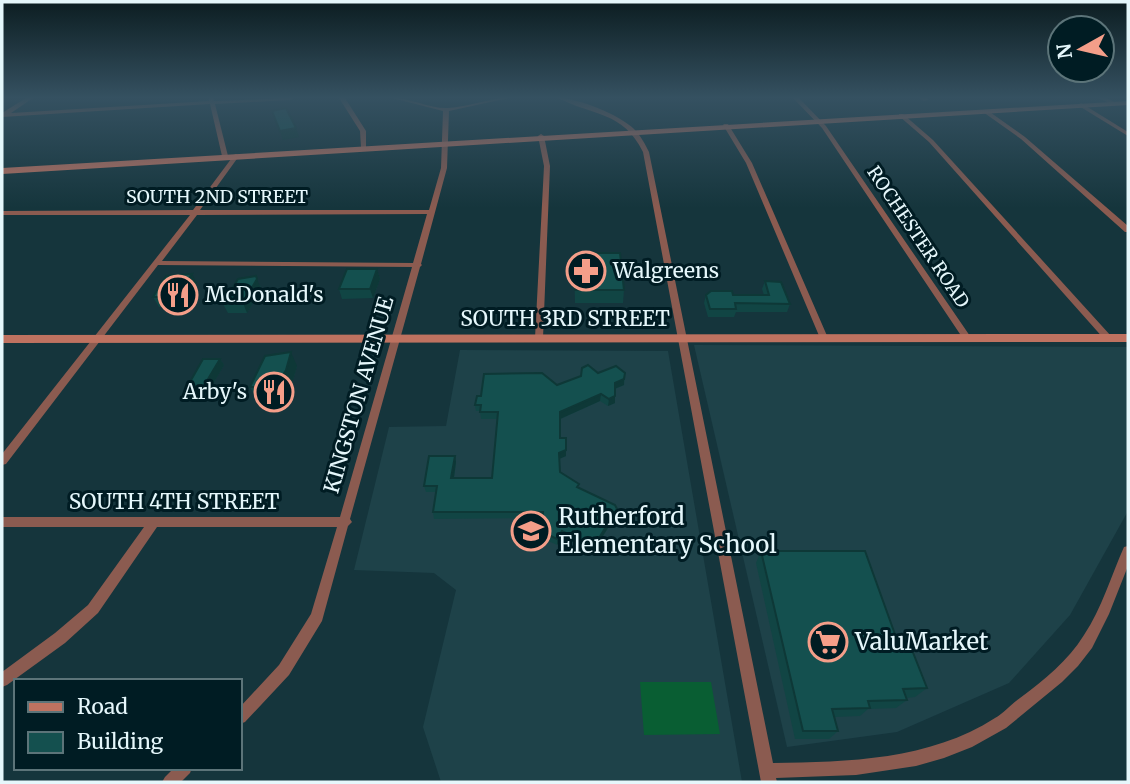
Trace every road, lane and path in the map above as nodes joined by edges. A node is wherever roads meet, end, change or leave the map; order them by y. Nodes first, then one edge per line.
1 (223, 135) edge
2 (363, 135) edge
3 (444, 135) edge
4 (574, 135) edge
5 (637, 135) edge
6 (732, 135) edge
7 (827, 135) edge
8 (924, 135) edge
9 (1018, 135) edge
10 (541, 136) junction
11 (444, 142) junction
12 (364, 147) junction
13 (231, 156) junction
14 (2, 171) edge
15 (195, 212) junction
16 (432, 212) junction
17 (2, 213) edge
18 (1128, 230) edge
19 (156, 263) junction
20 (418, 265) junction
21 (396, 338) junction
22 (539, 338) junction
23 (682, 338) junction
24 (824, 338) junction
25 (967, 338) junction
26 (1108, 338) junction
27 (1128, 338) edge
28 (2, 339) edge
29 (95, 339) junction
30 (2, 461) edge
31 (155, 521) junction
32 (2, 522) edge
33 (345, 522) junction
34 (1128, 551) edge
35 (2, 680) edge
36 (242, 715) edge
37 (183, 770) edge
38 (768, 777) edge
39 (170, 782) edge

1 - 13 street
2 - 12 street
3 - 11 street, KINGSTON AVENUE
4 - 10 main road
5 - 23 street
6 - 24 street
7 - 25 street, ROCHESTER ROAD
8 - 26 street
9 - 18 street
10 - 11 main road
10 - 22 street
11 - 12 main road
11 - 16 street, KINGSTON AVENUE
12 - 13 main road
13 - 14 main road
13 - 15 street
15 - 16 street, SOUTH 2ND STREET
15 - 17 street, SOUTH 2ND STREET
15 - 19 street
16 - 20 street, KINGSTON AVENUE
19 - 20 street
19 - 29 street
20 - 21 street, KINGSTON AVENUE
21 - 22 main road, SOUTH 3RD STREET
21 - 29 main road, SOUTH 3RD STREET
21 - 33 street, KINGSTON AVENUE
22 - 23 main road, SOUTH 3RD STREET
23 - 24 main road, SOUTH 3RD STREET
23 - 38 street
24 - 25 main road, SOUTH 3RD STREET
25 - 26 main road, SOUTH 3RD STREET
26 - 27 main road, SOUTH 3RD STREET
28 - 29 main road, SOUTH 3RD STREET
29 - 30 street
31 - 32 street, SOUTH 4TH STREET
31 - 33 street, SOUTH 4TH STREET
31 - 35 street
33 - 36 street, KINGSTON AVENUE
34 - 38 street
37 - 39 street

